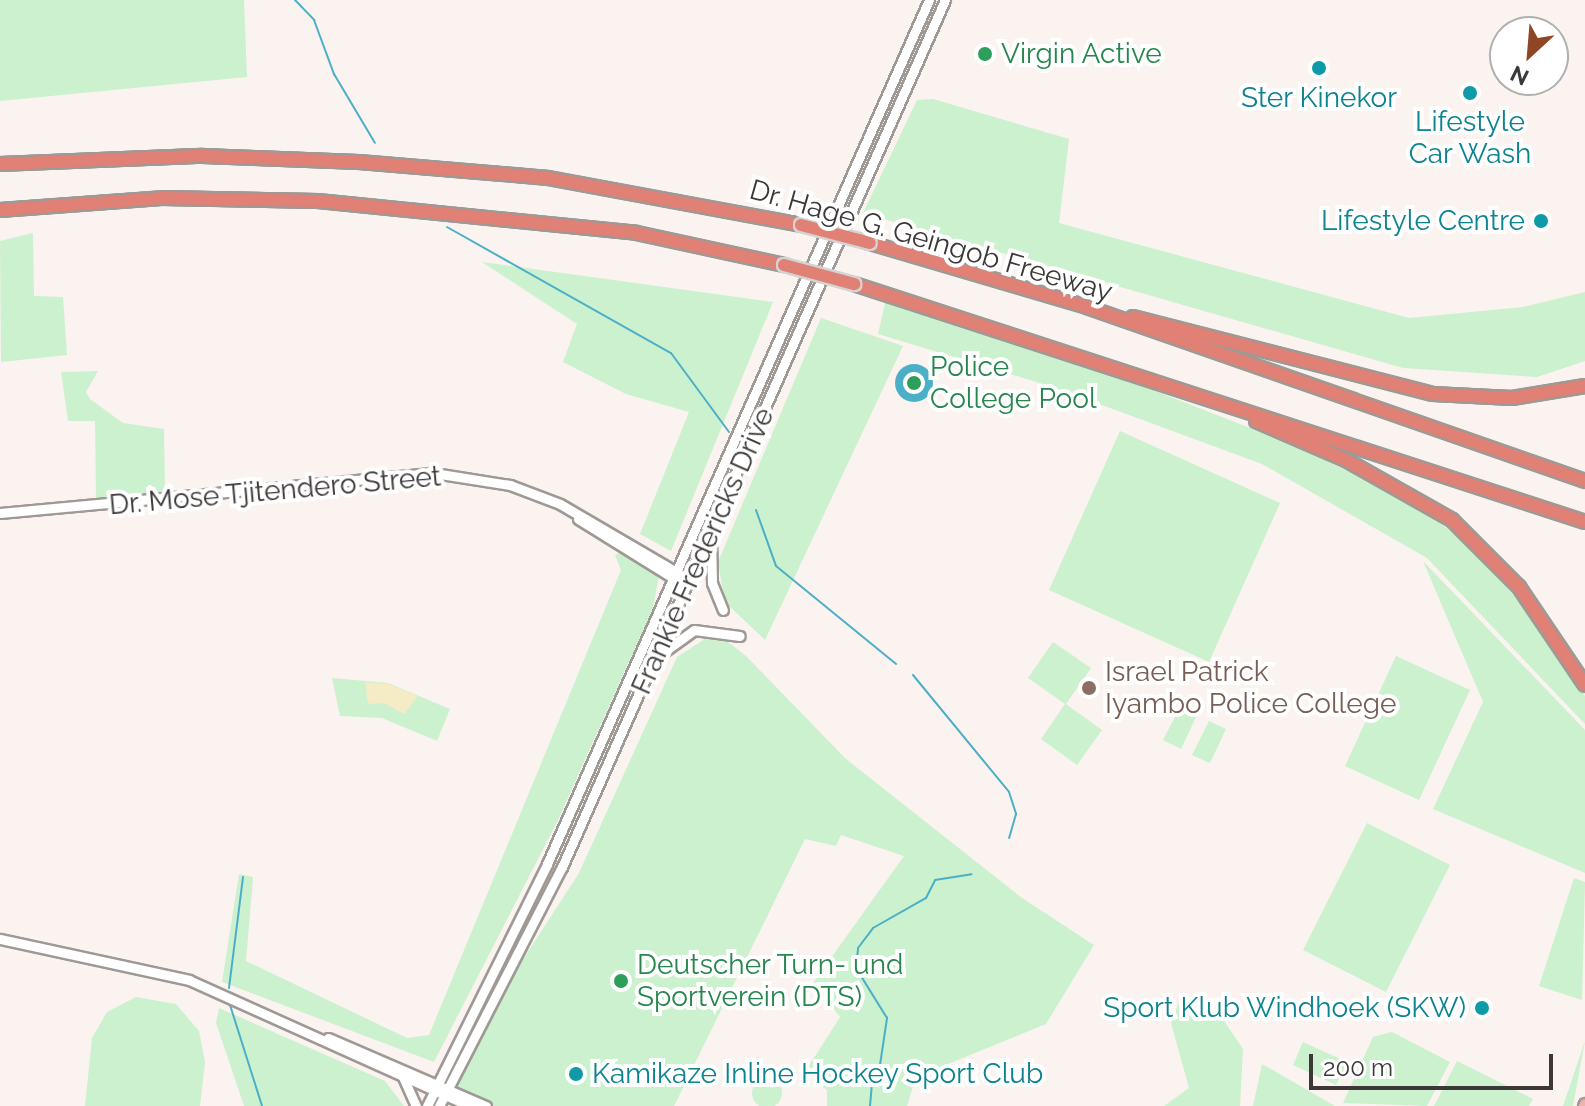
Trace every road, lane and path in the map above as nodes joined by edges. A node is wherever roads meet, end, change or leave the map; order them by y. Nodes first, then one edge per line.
1 (929, 0) edge
2 (945, 0) edge
3 (0, 164) edge
4 (0, 210) edge
5 (1087, 307) junction
6 (1585, 386) edge
7 (1186, 391) junction
8 (1585, 481) edge
9 (0, 513) edge
10 (1585, 522) edge
11 (711, 532) junction
12 (677, 576) junction
13 (688, 584) junction
14 (723, 610) dead end
15 (740, 636) dead end
16 (656, 658) junction
17 (1585, 685) edge
18 (0, 939) edge
19 (323, 1037) junction
20 (403, 1076) junction
21 (440, 1089) junction
22 (416, 1106) edge
23 (427, 1106) edge
24 (439, 1106) edge
25 (470, 1106) edge
26 (486, 1106) edge

1 - 12 main road, Frankie Fredericks Drive
2 - 11 main road, Frankie Fredericks Drive
3 - 5 highway, Dr. Hage G. Geingob Freeway, bridge
4 - 7 highway, bridge
5 - 6 highway
5 - 8 highway, Dr. Hage G. Geingob Freeway
7 - 10 highway
7 - 17 highway
9 - 12 main road, Dr. Mose Tjitendero Street
11 - 13 main road, Frankie Fredericks Drive
11 - 14 main road
12 - 13 main road, Dr. Mose Tjitendero Street
12 - 21 main road, Frankie Fredericks Drive
13 - 16 main road, Frankie Fredericks Drive
15 - 16 main road
16 - 21 main road, Frankie Fredericks Drive
18 - 19 main road
19 - 20 main road
19 - 21 main road
20 - 21 main road
20 - 22 main road
21 - 23 main road
21 - 24 main road
21 - 25 main road
21 - 26 main road

